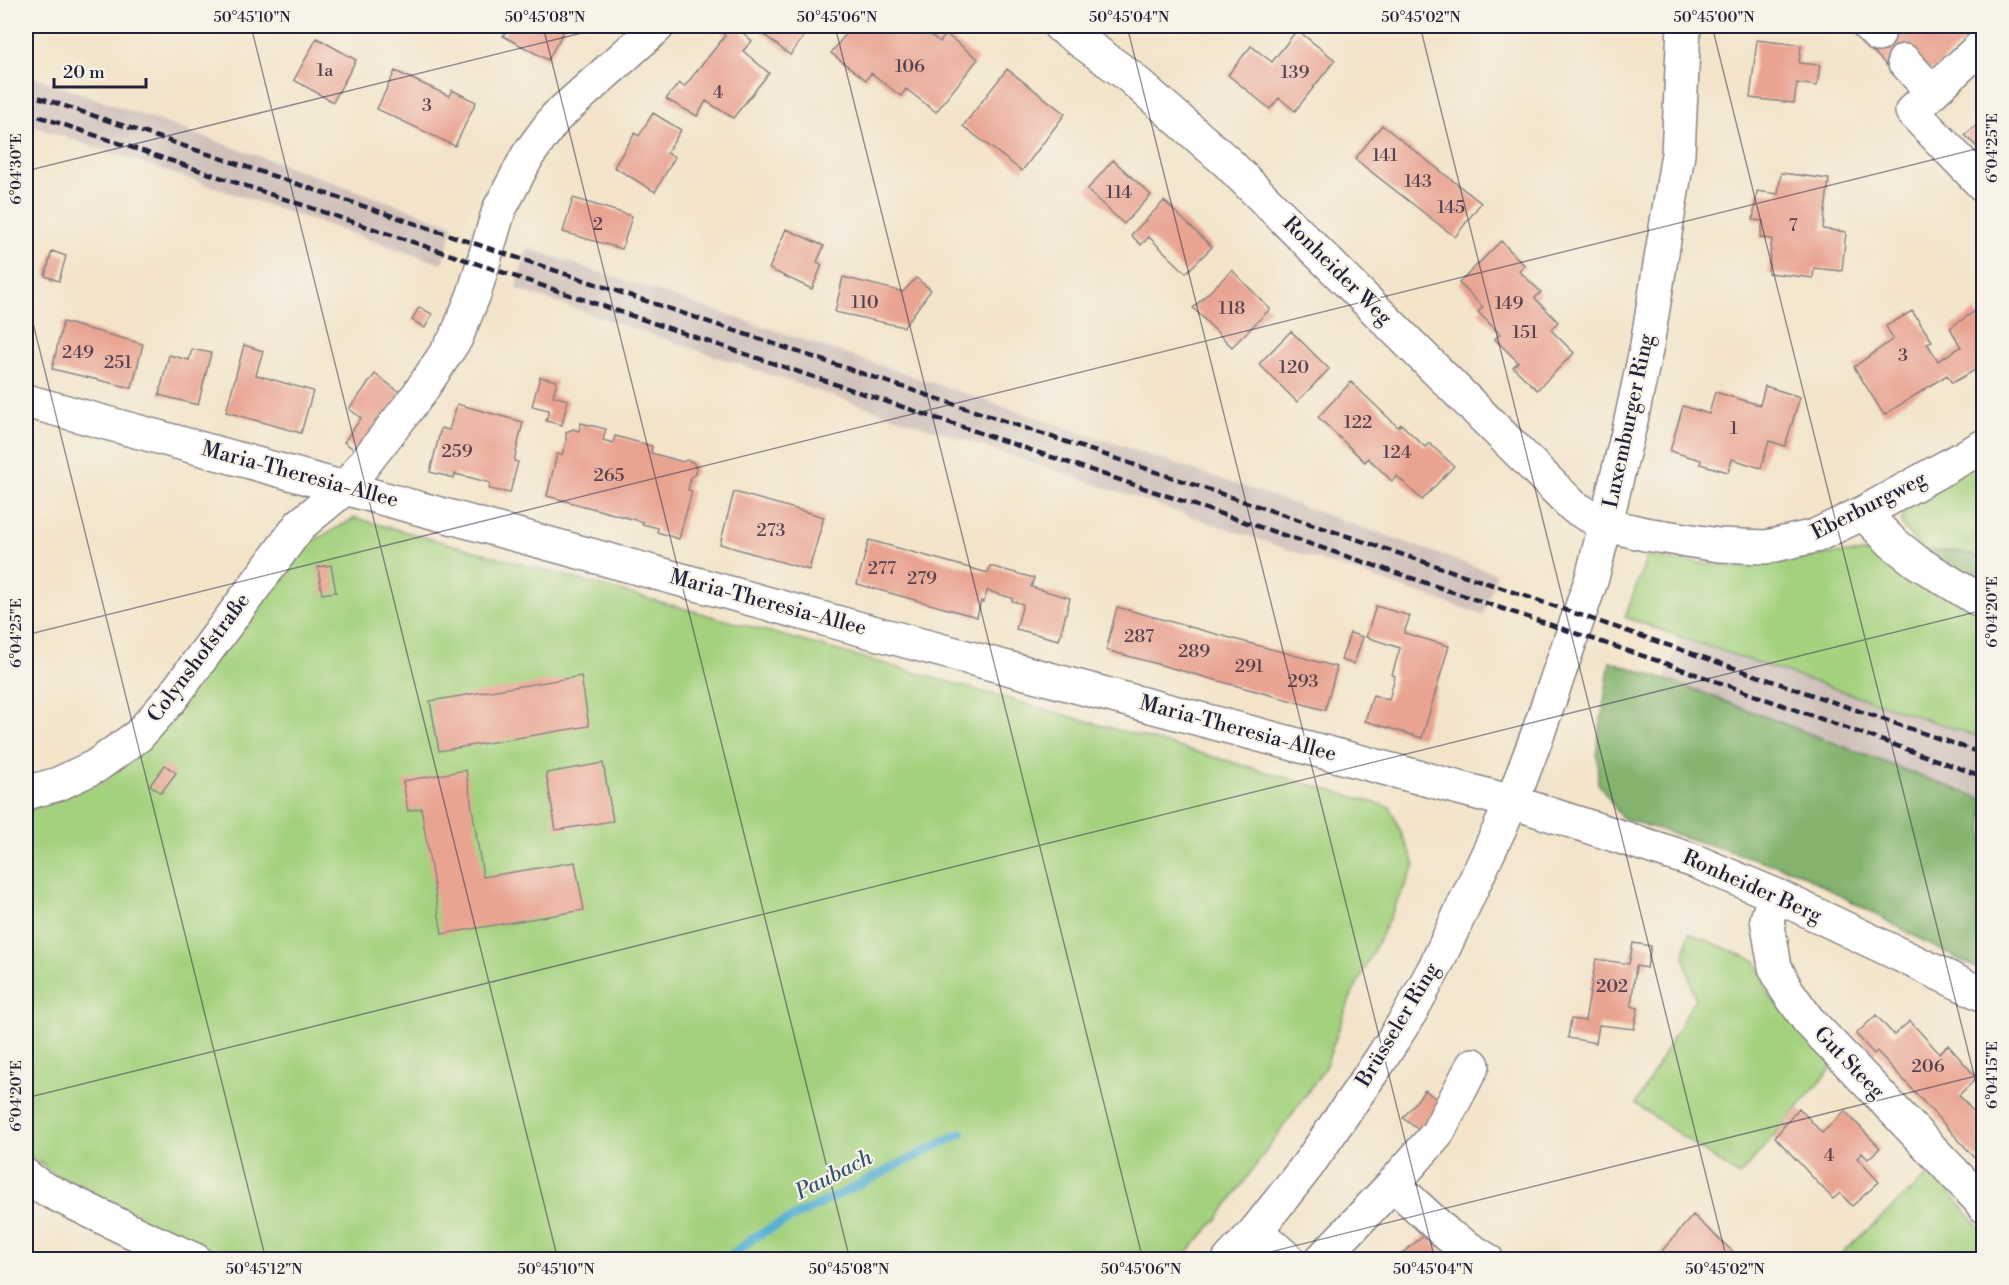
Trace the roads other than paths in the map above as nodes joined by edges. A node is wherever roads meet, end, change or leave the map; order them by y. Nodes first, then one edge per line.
1 (658, 26) edge
2 (1060, 26) edge
3 (1684, 26) edge
4 (1983, 44) edge
5 (1904, 61) dead end
6 (1932, 92) junction
7 (1983, 186) edge
8 (26, 401) edge
9 (1983, 446) edge
10 (346, 487) junction
11 (1863, 513) junction
12 (1606, 525) junction
13 (1983, 603) edge
14 (26, 793) edge
15 (1512, 802) junction
16 (1774, 896) junction
17 (1983, 995) edge
18 (1473, 1065) dead end
19 (26, 1176) edge
20 (1393, 1184) junction
21 (1983, 1206) edge
22 (1256, 1231) junction
23 (195, 1260) edge
24 (1229, 1260) edge
25 (1289, 1260) edge
26 (1321, 1260) edge
27 (1487, 1260) edge

1 - 10 street, Colynshofstraße
2 - 12 street, Ronheider Weg
3 - 12 street, Luxemburger Ring
4 - 6 street
5 - 6 street
6 - 7 street
8 - 10 street, Maria-Theresia-Allee
9 - 11 street, Eberburgweg
10 - 14 street, Colynshofstraße
10 - 15 street, Maria-Theresia-Allee
11 - 12 street, Eberburgweg
11 - 13 street
12 - 15 street, Luxemburger Ring
15 - 16 street, Ronheider Berg
15 - 22 street, Brüsseler Ring
16 - 17 street, Ronheider Berg
16 - 21 street, Gut Steeg
18 - 20 street
19 - 23 street
20 - 26 street
20 - 27 street
22 - 24 street, Brüsseler Ring
22 - 25 street

